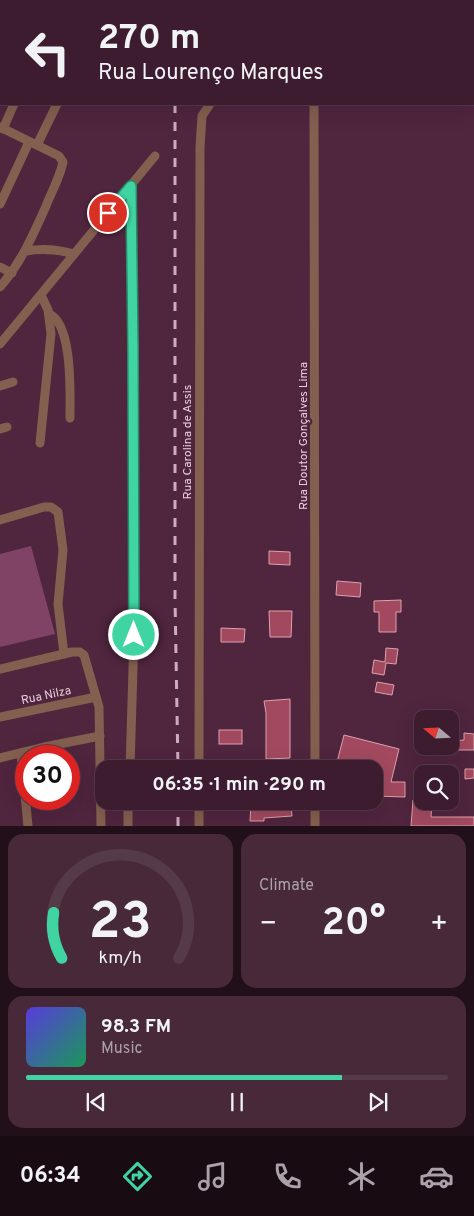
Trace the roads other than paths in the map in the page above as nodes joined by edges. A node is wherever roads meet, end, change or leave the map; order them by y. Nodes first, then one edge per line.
1 (13, 105) edge
2 (56, 105) edge
3 (209, 105) edge
4 (314, 105) edge
5 (1, 128) edge
6 (33, 144) junction
7 (155, 156) dead end
8 (131, 186) junction
9 (0, 204) edge
10 (26, 251) junction
11 (74, 254) junction
12 (0, 267) edge
13 (12, 273) junction
14 (1, 284) edge
15 (41, 295) junction
16 (49, 314) junction
17 (0, 344) edge
18 (13, 382) dead end
19 (0, 386) edge
20 (70, 418) dead end
21 (40, 443) dead end
22 (0, 520) edge
23 (64, 654) junction
24 (0, 669) edge
25 (96, 697) junction
26 (0, 717) edge
27 (100, 736) junction
28 (58, 745) edge
29 (15, 754) edge
30 (0, 758) edge
31 (130, 760) edge
32 (199, 760) edge
33 (315, 760) edge
34 (26, 810) edge
35 (128, 810) edge
36 (199, 810) edge
37 (315, 810) edge
38 (28, 826) edge
39 (101, 826) edge
40 (128, 826) edge
41 (199, 826) edge
42 (315, 826) edge

1 - 5 street
2 - 6 street
3 - 32 street, Rua Carolina de Assis
4 - 33 street, Rua Doutor Gonçalves Lima
5 - 6 street
6 - 9 street
6 - 10 street
7 - 8 street
8 - 11 street
8 - 31 street
10 - 11 street
10 - 13 street
11 - 15 street
12 - 13 street
13 - 14 street
15 - 16 street
15 - 17 street
16 - 20 street
16 - 21 street
18 - 19 street
22 - 23 street
23 - 24 street
23 - 25 street
25 - 26 street, Rua Nilza
25 - 27 street
27 - 28 street
27 - 39 street
29 - 30 street
34 - 38 street
35 - 40 street
36 - 41 street
37 - 42 street

